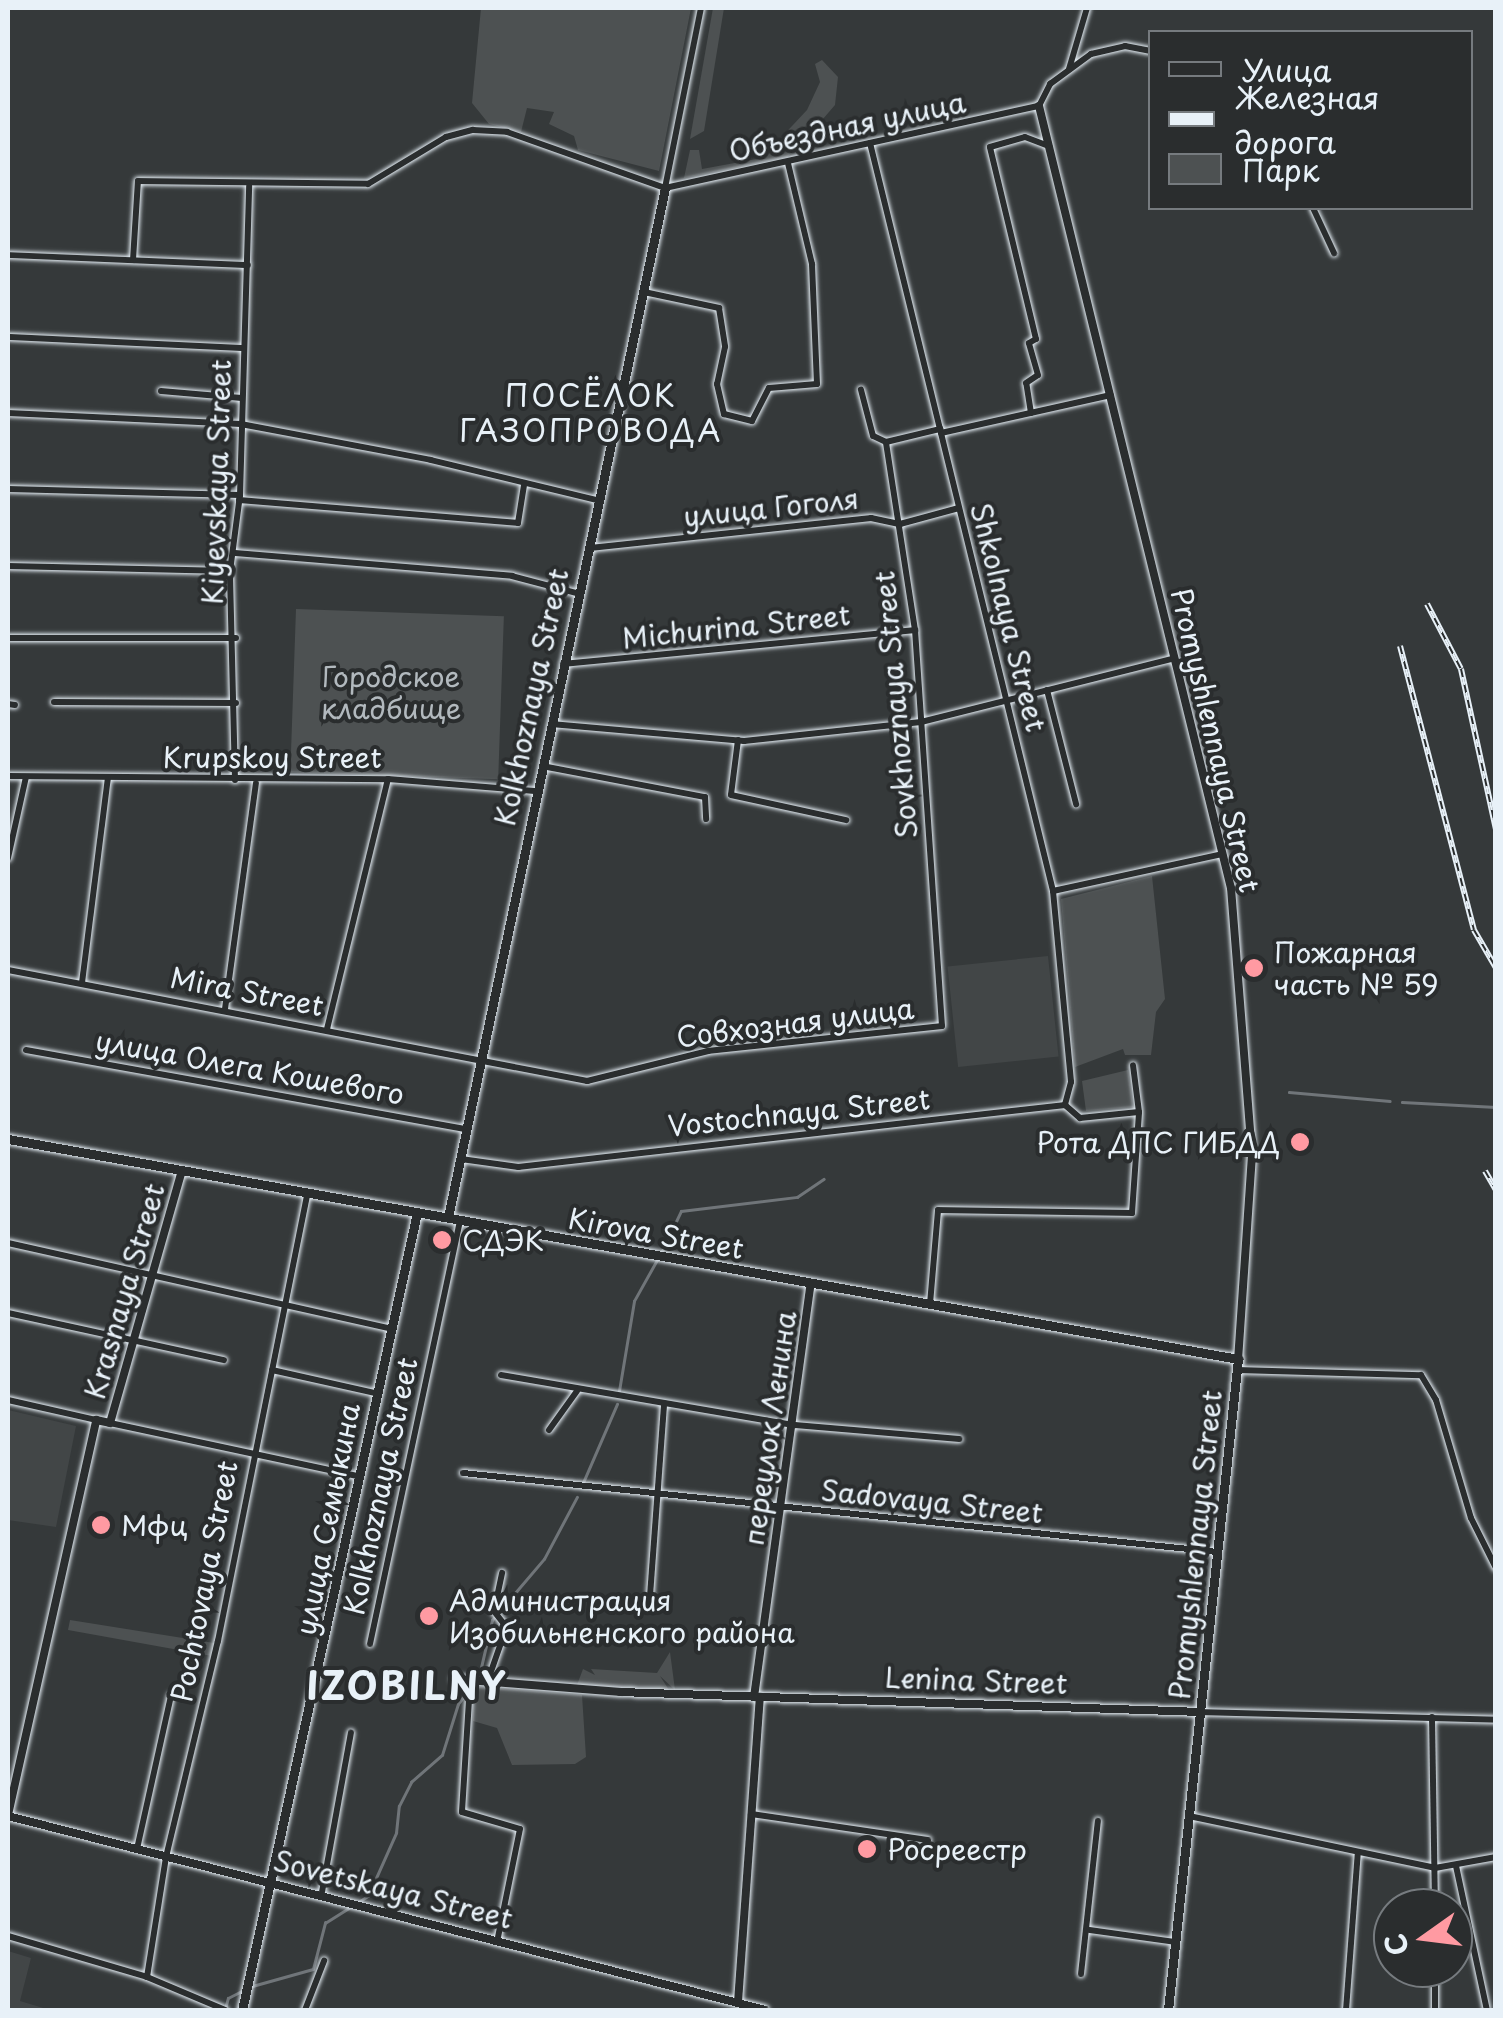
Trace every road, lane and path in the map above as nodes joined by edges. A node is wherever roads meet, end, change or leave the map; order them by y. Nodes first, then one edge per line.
1 (702, 8) edge
2 (1086, 8) edge
3 (1148, 52) edge
4 (1068, 70) junction
5 (1039, 106) junction
6 (870, 144) junction
7 (1050, 147) junction
8 (788, 163) junction
9 (249, 186) junction
10 (665, 188) junction
11 (1315, 210) edge
12 (1334, 253) dead end
13 (8, 255) edge
14 (134, 260) junction
15 (248, 264) junction
16 (641, 291) junction
17 (8, 337) edge
18 (244, 348) junction
19 (861, 390) dead end
20 (161, 391) dead end
21 (1112, 395) junction
22 (242, 398) junction
23 (8, 413) edge
24 (1031, 413) junction
25 (241, 424) junction
26 (940, 431) junction
27 (886, 442) junction
28 (524, 484) junction
29 (8, 489) edge
30 (240, 498) junction
31 (596, 500) junction
32 (959, 508) junction
33 (900, 524) junction
34 (585, 548) junction
35 (235, 553) junction
36 (8, 566) edge
37 (230, 571) junction
38 (576, 593) junction
39 (915, 630) junction
40 (8, 638) edge
41 (236, 638) junction
42 (1174, 658) junction
43 (562, 664) junction
44 (1047, 690) junction
45 (1006, 700) junction
46 (54, 702) dead end
47 (236, 703) junction
48 (921, 722) junction
49 (549, 724) junction
50 (738, 740) junction
51 (541, 766) junction
52 (8, 776) edge
53 (26, 777) junction
54 (108, 778) junction
55 (388, 779) junction
56 (235, 780) junction
57 (256, 783) junction
58 (535, 792) junction
59 (1076, 804) dead end
60 (706, 819) dead end
61 (846, 820) dead end
62 (1223, 854) junction
63 (8, 858) edge
64 (1053, 892) junction
65 (8, 970) edge
66 (82, 983) junction
67 (225, 1009) junction
68 (327, 1029) junction
69 (26, 1050) dead end
70 (478, 1063) junction
71 (1133, 1065) dead end
72 (596, 1079) joint
73 (1065, 1105) junction
74 (1139, 1112) junction
75 (466, 1129) junction
76 (8, 1139) edge
77 (460, 1159) junction
78 (182, 1171) junction
79 (307, 1195) junction
80 (417, 1213) junction
81 (448, 1217) junction
82 (460, 1221) junction
83 (8, 1243) edge
84 (152, 1275) junction
85 (811, 1284) junction
86 (930, 1307) junction
87 (282, 1308) junction
88 (8, 1312) edge
89 (390, 1328) junction
90 (133, 1341) junction
91 (224, 1360) dead end
92 (1238, 1364) junction
93 (272, 1370) junction
94 (501, 1375) dead end
95 (577, 1390) junction
96 (375, 1392) junction
97 (8, 1400) edge
98 (664, 1404) junction
99 (96, 1420) junction
100 (110, 1423) junction
101 (795, 1424) junction
102 (549, 1430) dead end
103 (958, 1440) dead end
104 (252, 1454) junction
105 (463, 1474) dead end
106 (358, 1476) junction
107 (660, 1499) junction
108 (784, 1509) junction
109 (1218, 1552) junction
110 (1496, 1568) edge
111 (502, 1573) dead end
112 (650, 1596) dead end
113 (370, 1644) dead end
114 (455, 1679) dead end
115 (479, 1683) junction
116 (171, 1696) dead end
117 (757, 1697) junction
118 (469, 1700) dead end
119 (1200, 1712) junction
120 (1432, 1717) junction
121 (1496, 1720) edge
122 (350, 1734) dead end
123 (752, 1814) junction
124 (8, 1816) edge
125 (1189, 1816) junction
126 (1098, 1821) dead end
127 (928, 1840) dead end
128 (137, 1850) junction
129 (1358, 1852) junction
130 (166, 1857) junction
131 (1496, 1857) edge
132 (1456, 1866) junction
133 (1434, 1868) junction
134 (274, 1882) junction
135 (1434, 1888) edge
136 (322, 1892) junction
137 (1089, 1930) junction
138 (8, 1936) edge
139 (498, 1938) junction
140 (1176, 1942) junction
141 (324, 1961) dead end
142 (1080, 1974) dead end
143 (147, 1977) junction
144 (722, 1998) junction
145 (738, 2002) junction
146 (222, 2010) edge
147 (242, 2010) edge
148 (305, 2010) edge
149 (718, 2010) edge
150 (766, 2010) edge
151 (1168, 2010) edge
152 (1346, 2010) edge
153 (1486, 2010) edge

1 - 10 street
2 - 4 street
3 - 4 street
4 - 5 street
5 - 6 street, Объездная улица
5 - 7 street, Promyshlennaya Street
6 - 8 street, Объездная улица
6 - 26 street, Shkolnaya Street
7 - 21 street, Promyshlennaya Street
7 - 24 street
8 - 10 street, Объездная улица
8 - 16 street
9 - 10 street
9 - 14 street
9 - 15 street, Kiyevskaya Street
10 - 16 main road, Kolkhoznaya Street
11 - 12 street
13 - 14 street
14 - 15 street
15 - 18 street, Kiyevskaya Street
16 - 31 main road, Kolkhoznaya Street
17 - 18 street
18 - 22 street, Kiyevskaya Street
19 - 27 street, Sovkhoznaya Street
20 - 22 street
21 - 24 street
21 - 42 street, Promyshlennaya Street
22 - 25 street, Kiyevskaya Street
23 - 25 street
24 - 26 street
25 - 28 street
25 - 30 street, Kiyevskaya Street
26 - 27 street
26 - 32 street, Shkolnaya Street
27 - 33 street, Sovkhoznaya Street
28 - 30 street
28 - 31 street
29 - 30 street
30 - 35 street, Kiyevskaya Street
31 - 34 main road, Kolkhoznaya Street
32 - 33 street, улица Гоголя
32 - 45 street, Shkolnaya Street
33 - 34 street, улица Гоголя
33 - 39 street, Sovkhoznaya Street
34 - 38 main road, Kolkhoznaya Street
35 - 37 street, Kiyevskaya Street
35 - 38 street
36 - 37 street
37 - 41 street, Kiyevskaya Street
38 - 43 main road, Kolkhoznaya Street
39 - 43 street, Michurina Street
39 - 48 street, Sovkhoznaya Street
40 - 41 street
41 - 47 street, Kiyevskaya Street
42 - 44 street
42 - 62 street, Promyshlennaya Street
43 - 49 main road, Kolkhoznaya Street
44 - 45 street
44 - 59 street
45 - 48 street
45 - 64 street, Shkolnaya Street
46 - 47 street
47 - 56 street, Kiyevskaya Street
48 - 50 street
48 - 72 street, Sovkhoznaya Street
49 - 50 street
49 - 51 main road, Kolkhoznaya Street
50 - 61 street
51 - 58 main road, Kolkhoznaya Street
51 - 60 street
52 - 53 street, Krupskoy Street
53 - 54 street, Krupskoy Street
53 - 63 street
54 - 56 street, Krupskoy Street
54 - 66 street
55 - 57 street, Krupskoy Street
55 - 58 street, Krupskoy Street
55 - 68 street
56 - 57 street, Krupskoy Street
57 - 67 street
58 - 70 main road, Kolkhoznaya Street
62 - 64 street
62 - 92 street, Promyshlennaya Street
64 - 73 street, Shkolnaya Street
65 - 66 street, Mira Street
66 - 67 street, Mira Street
67 - 68 street, Mira Street
68 - 70 street, Mira Street
69 - 75 street, улица Олега Кошевого
70 - 72 street, Mira Street
70 - 75 main road, Kolkhoznaya Street
71 - 74 street
73 - 74 street, Vostochnaya Street
73 - 77 street, Vostochnaya Street
74 - 86 street
75 - 77 main road, Kolkhoznaya Street
76 - 78 main road, Kirova Street
77 - 81 main road, Kolkhoznaya Street
78 - 79 main road, Kirova Street
78 - 84 street, Krasnaya Street
79 - 80 main road, Kirova Street
79 - 87 street, Pochtovaya Street
80 - 81 main road, Kirova Street
80 - 89 main road, улица Семыкина
81 - 82 main road, Kirova Street
82 - 85 main road, Kirova Street
82 - 113 street, Kolkhoznaya Street
83 - 84 street
84 - 87 street
84 - 90 street, Krasnaya Street
85 - 86 main road, Kirova Street
85 - 101 street, переулок Ленина
86 - 92 main road, Kirova Street
87 - 89 street
87 - 93 street, Pochtovaya Street
88 - 90 street
89 - 96 main road, улица Семыкина
90 - 91 street
90 - 100 street, Krasnaya Street
92 - 109 main road, Promyshlennaya Street
92 - 110 street, Kirova Street
93 - 96 street
93 - 104 street, Pochtovaya Street
94 - 95 street
95 - 98 street
95 - 102 street
96 - 106 main road, улица Семыкина
97 - 99 street
98 - 101 street
98 - 107 street
99 - 100 street
99 - 124 street, Krasnaya Street
100 - 104 street
101 - 103 street
101 - 108 street, переулок Ленина
104 - 106 street
104 - 130 street, Pochtovaya Street
105 - 107 street, Sadovaya Street
106 - 134 main road, улица Семыкина
107 - 108 street, Sadovaya Street
107 - 112 street
108 - 109 street, Sadovaya Street
108 - 117 street, переулок Ленина
109 - 119 main road, Promyshlennaya Street
111 - 115 street
114 - 115 street, Lenina Street
115 - 117 street, Lenina Street
116 - 128 street
117 - 119 street, Lenina Street
117 - 123 street, переулок Ленина
118 - 139 street
119 - 120 street, Lenina Street
119 - 125 main road, Promyshlennaya Street
120 - 121 street, Lenina Street
120 - 133 street
122 - 136 street
123 - 127 street
123 - 145 street, переулок Ленина
124 - 128 street, Sovetskaya Street
125 - 129 street
125 - 140 main road, Promyshlennaya Street
126 - 137 street
128 - 130 street, Sovetskaya Street
129 - 133 street
129 - 152 street
130 - 134 street, Sovetskaya Street
130 - 143 street, Pochtovaya Street
131 - 132 street
132 - 133 street
132 - 153 street
133 - 135 street
134 - 136 street, Sovetskaya Street
134 - 147 main road, улица Семыкина
136 - 139 street, Sovetskaya Street
137 - 140 street
137 - 142 street
138 - 143 street
139 - 144 street, Sovetskaya Street
140 - 151 main road, Promyshlennaya Street
141 - 148 street
143 - 146 street
144 - 145 street, Sovetskaya Street
144 - 149 street
145 - 150 street, Sovetskaya Street

